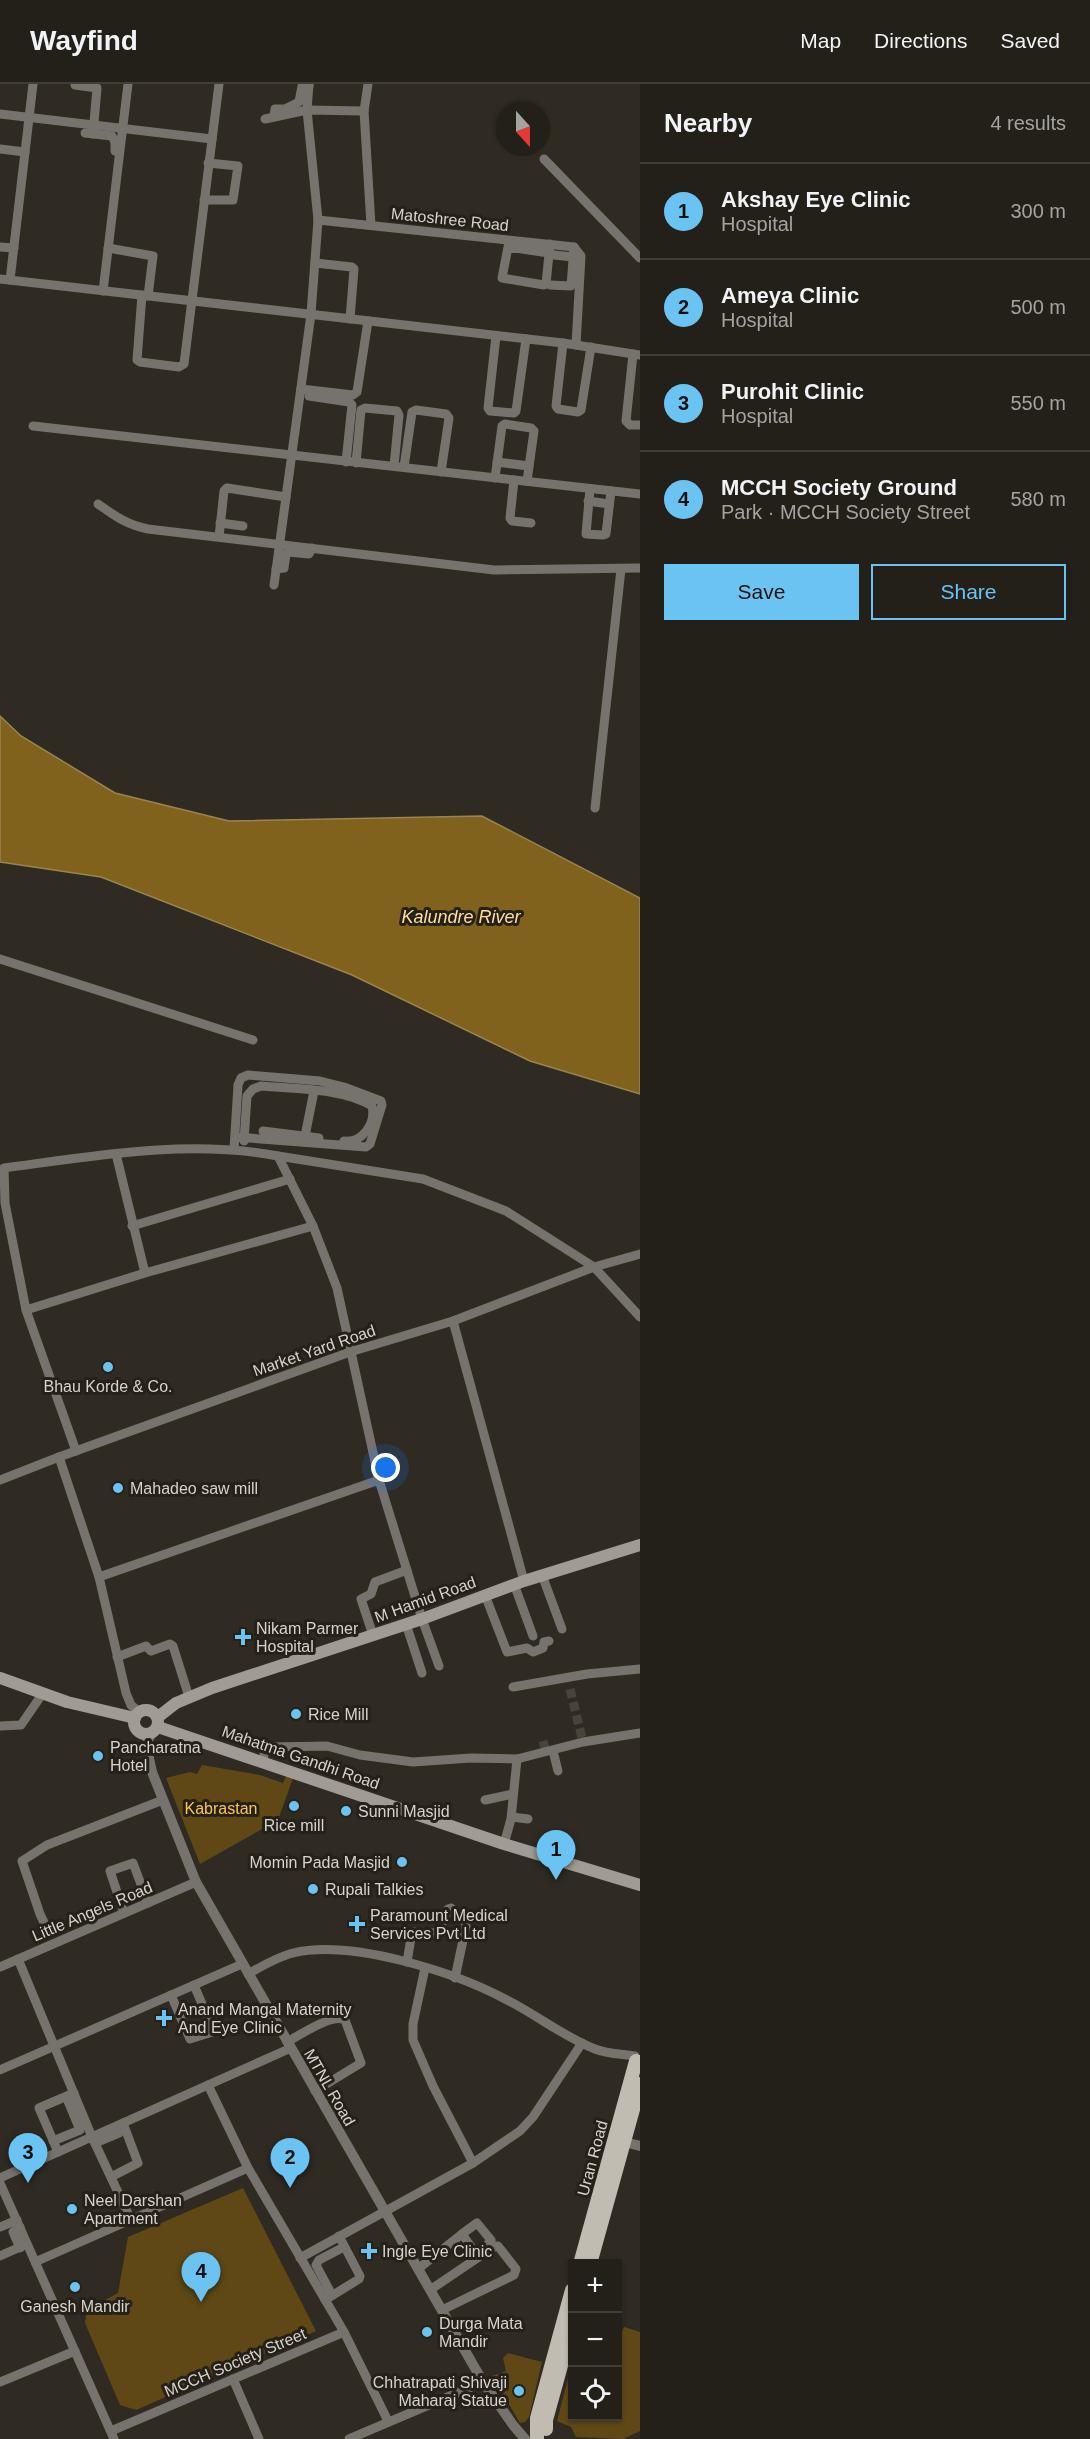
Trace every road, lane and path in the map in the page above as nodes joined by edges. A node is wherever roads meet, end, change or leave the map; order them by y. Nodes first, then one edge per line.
1 (33, 84) edge
2 (128, 84) edge
3 (219, 84) edge
4 (368, 84) edge
5 (75, 85) edge
6 (309, 85) edge
7 (307, 110) junction
8 (364, 111) junction
9 (0, 114) edge
10 (29, 118) junction
11 (88, 132) junction
12 (212, 139) junction
13 (115, 141) junction
14 (0, 149) edge
15 (25, 152) junction
16 (544, 159) dead end
17 (208, 163) junction
18 (204, 200) junction
19 (318, 220) junction
20 (371, 225) junction
21 (0, 247) edge
22 (14, 248) junction
23 (108, 250) junction
24 (551, 251) junction
25 (574, 252) junction
26 (640, 258) edge
27 (315, 263) junction
28 (5, 279) edge
29 (550, 285) dead end
30 (103, 291) junction
31 (145, 296) junction
32 (190, 301) junction
33 (311, 314) junction
34 (350, 319) junction
35 (368, 321) junction
36 (496, 336) junction
37 (526, 339) junction
38 (563, 343) junction
39 (576, 345) junction
40 (591, 347) junction
41 (636, 355) edge
42 (301, 392) junction
43 (640, 425) edge
44 (33, 426) dead end
45 (292, 456) junction
46 (346, 462) junction
47 (497, 462) junction
48 (356, 463) junction
49 (529, 466) junction
50 (399, 467) junction
51 (441, 472) junction
52 (495, 478) junction
53 (514, 480) junction
54 (527, 481) junction
55 (590, 489) junction
56 (611, 491) junction
57 (640, 494) edge
58 (286, 497) junction
59 (588, 501) junction
60 (98, 504) dead end
61 (609, 504) junction
62 (220, 523) junction
63 (531, 523) dead end
64 (243, 526) dead end
65 (219, 537) junction
66 (280, 544) junction
67 (300, 549) junction
68 (640, 568) edge
69 (276, 569) junction
70 (621, 569) junction
71 (274, 585) dead end
72 (595, 808) dead end
73 (0, 959) edge
74 (253, 1040) dead end
75 (314, 1091) junction
76 (264, 1131) dead end
77 (305, 1136) junction
78 (239, 1137) junction
79 (238, 1149) junction
80 (116, 1154) junction
81 (278, 1156) junction
82 (2, 1168) edge
83 (290, 1179) junction
84 (132, 1226) junction
85 (313, 1226) junction
86 (640, 1254) edge
87 (594, 1268) junction
88 (145, 1273) junction
89 (26, 1310) junction
90 (640, 1317) edge
91 (453, 1321) junction
92 (350, 1352) junction
93 (76, 1451) junction
94 (59, 1457) junction
95 (0, 1480) edge
96 (379, 1480) junction
97 (640, 1545) edge
98 (407, 1570) junction
99 (542, 1575) junction
100 (99, 1577) junction
101 (519, 1582) junction
102 (485, 1595) junction
103 (422, 1619) junction
104 (406, 1624) junction
105 (562, 1629) dead end
106 (373, 1635) junction
107 (533, 1636) dead end
108 (549, 1641) dead end
109 (117, 1657) junction
110 (440, 1666) dead end
111 (640, 1669) edge
112 (422, 1673) dead end
113 (0, 1678) edge
114 (568, 1678) junction
115 (513, 1687) dead end
116 (570, 1689) tunnel mouth
117 (43, 1693) junction
118 (189, 1697) junction
119 (137, 1715) junction
120 (0, 1726) edge
121 (155, 1726) junction
122 (640, 1733) edge
123 (548, 1751) junction
124 (517, 1759) junction
125 (262, 1761) junction
126 (558, 1771) dead end
127 (513, 1794) junction
128 (163, 1800) junction
129 (485, 1800) dead end
130 (512, 1817) junction
131 (528, 1819) dead end
132 (504, 1844) junction
133 (196, 1882) junction
134 (640, 1885) edge
135 (47, 1929) dead end
136 (18, 1959) junction
137 (407, 1962) junction
138 (242, 1964) junction
139 (0, 1967) edge
140 (425, 1968) junction
141 (248, 1974) junction
142 (455, 1977) junction
143 (194, 1985) junction
144 (171, 1995) junction
145 (582, 2043) junction
146 (289, 2045) junction
147 (55, 2047) junction
148 (638, 2058) edge
149 (0, 2070) edge
150 (640, 2084) edge
151 (208, 2085) junction
152 (315, 2091) junction
153 (74, 2093) junction
154 (68, 2101) dead end
155 (80, 2130) junction
156 (123, 2130) junction
157 (53, 2141) junction
158 (97, 2141) junction
159 (624, 2142) junction
160 (640, 2146) edge
161 (58, 2152) junction
162 (473, 2163) junction
163 (248, 2168) junction
164 (111, 2177) junction
165 (0, 2178) edge
166 (0, 2183) edge
167 (386, 2211) junction
168 (131, 2220) junction
169 (18, 2224) junction
170 (0, 2227) edge
171 (462, 2234) junction
172 (339, 2236) junction
173 (325, 2244) junction
174 (24, 2246) junction
175 (344, 2247) junction
176 (330, 2254) junction
177 (477, 2255) junction
178 (0, 2256) edge
179 (300, 2258) junction
180 (581, 2259) edge
181 (591, 2259) edge
182 (35, 2262) junction
183 (418, 2269) junction
184 (318, 2280) junction
185 (430, 2288) junction
186 (328, 2297) junction
187 (442, 2310) junction
188 (568, 2313) edge
189 (344, 2332) junction
190 (568, 2333) edge
191 (563, 2340) junction
192 (75, 2351) junction
193 (233, 2379) junction
194 (0, 2382) edge
195 (483, 2382) junction
196 (388, 2421) junction
197 (113, 2435) edge
198 (259, 2439) edge
199 (349, 2439) edge
200 (525, 2439) edge
201 (537, 2439) edge
202 (547, 2439) edge

1 - 10 street
2 - 13 street
3 - 12 street
4 - 8 street
5 - 11 street
6 - 7 street
6 - 7 street
7 - 8 street
7 - 19 street
8 - 20 street
9 - 10 street
10 - 11 street
10 - 15 street
11 - 13 street
12 - 13 street
12 - 17 street
13 - 23 street
14 - 15 street
15 - 22 street
16 - 26 street
17 - 18 street
17 - 18 street
18 - 32 street
19 - 20 street, Matoshree Road
19 - 27 street
20 - 24 street, Matoshree Road
21 - 22 street
22 - 28 street
23 - 30 street
23 - 31 street
24 - 24 street
24 - 25 street, Matoshree Road
25 - 29 street
25 - 39 street
27 - 33 street
27 - 34 street
28 - 30 street
30 - 31 street
31 - 32 street
31 - 32 street
32 - 33 street
33 - 34 street
33 - 42 street
34 - 35 street
35 - 36 street
35 - 42 street
36 - 37 street
36 - 37 street
37 - 38 street
38 - 39 street
38 - 40 street
39 - 40 street
40 - 41 street
41 - 43 street
42 - 45 street
42 - 46 street
44 - 45 street
45 - 46 street
45 - 58 street
46 - 48 street
47 - 49 street
47 - 49 street
47 - 52 street
48 - 50 street
48 - 50 street
49 - 54 street
50 - 51 street
50 - 51 street
51 - 52 street
52 - 53 street
53 - 54 street
53 - 63 street
54 - 55 street
55 - 56 street
55 - 59 street
56 - 57 street
56 - 61 street
58 - 62 street
58 - 66 street
59 - 61 street
59 - 61 street
60 - 65 street
62 - 64 street
62 - 65 street
65 - 66 street
66 - 67 street
66 - 69 street
67 - 69 street
67 - 70 street
68 - 70 street
69 - 71 street
70 - 72 street
73 - 74 street
75 - 77 street
75 - 77 street
75 - 78 street
76 - 77 street
78 - 78 street
78 - 79 street
79 - 80 street
79 - 81 street
80 - 82 street
80 - 84 street
81 - 83 street
81 - 87 street
82 - 89 street
83 - 84 street
83 - 85 street
84 - 88 street
85 - 88 street
85 - 92 street
86 - 87 street, Market Yard Road
87 - 90 street
87 - 91 street, Market Yard Road
88 - 89 street
89 - 93 street
91 - 92 street, Market Yard Road
91 - 101 street
92 - 93 street, Market Yard Road
92 - 96 street
93 - 94 street, Market Yard Road
94 - 95 street, Market Yard Road
94 - 100 street
96 - 98 street
96 - 100 street
97 - 99 main road, M Hamid Road
98 - 103 street
98 - 106 street
99 - 101 main road, M Hamid Road
99 - 105 street
100 - 109 street
101 - 102 main road, M Hamid Road
101 - 107 street
102 - 103 main road, M Hamid Road
102 - 108 street
103 - 104 main road, M Hamid Road
103 - 110 street
104 - 106 main road, M Hamid Road
104 - 112 street
106 - 118 main road, M Hamid Road
109 - 118 street
109 - 119 street
111 - 114 street
113 - 117 main road
114 - 115 street
114 - 116 street
117 - 119 main road
117 - 120 street
118 - 121 main road, M Hamid Road
119 - 121 main road, Mahatma Gandhi Road
119 - 121 main road
121 - 125 main road, Mahatma Gandhi Road
121 - 128 street, MTNL Road
122 - 123 street
123 - 124 street
123 - 126 street
124 - 125 street
124 - 127 street
125 - 132 main road, Mahatma Gandhi Road
127 - 129 street
127 - 130 street
128 - 133 street, MTNL Road
128 - 135 street
130 - 131 street
130 - 132 street
132 - 134 main road, Mahatma Gandhi Road
133 - 136 street, Little Angels Road
133 - 138 street, MTNL Road
136 - 139 street, Little Angels Road
136 - 147 street
137 - 140 street
137 - 141 street
137 - 142 street
138 - 141 street, MTNL Road
138 - 143 street
140 - 142 street
140 - 162 street
141 - 146 street, MTNL Road
142 - 145 street
143 - 144 street
143 - 144 street
144 - 147 street
145 - 148 street
145 - 162 street
146 - 151 street
146 - 152 street, MTNL Road
146 - 152 street
147 - 149 street
147 - 153 street
148 - 180 main road, Uran Road
150 - 159 main road, Uran Road
151 - 156 street
151 - 163 street
152 - 167 street, MTNL Road
153 - 157 street
153 - 158 street
154 - 155 street
155 - 157 street
155 - 158 street
156 - 158 street
156 - 164 street
157 - 161 street
158 - 161 street
158 - 164 street
159 - 160 street
159 - 181 main road, Uran Road
161 - 165 street
162 - 167 street
163 - 168 street
163 - 179 street
164 - 168 street
166 - 169 street, MCCH Society Street
167 - 172 street
167 - 183 street, MTNL Road
168 - 182 street
169 - 170 street
169 - 174 street, MCCH Society Street
171 - 177 street
171 - 177 street
171 - 183 street
172 - 173 street
172 - 175 street
173 - 176 street
173 - 179 street
174 - 178 street
174 - 182 street, MCCH Society Street
175 - 176 street
175 - 186 street
176 - 184 street
177 - 185 street
179 - 184 street
182 - 192 street, MCCH Society Street
183 - 185 street, MTNL Road
184 - 186 street
185 - 187 street, MTNL Road
185 - 187 street
186 - 189 street
187 - 195 street, MTNL Road
188 - 191 main road
189 - 193 street, MCCH Society Street
189 - 196 street
190 - 191 main road
191 - 201 main road
191 - 202 main road
192 - 194 street
192 - 197 street, MCCH Society Street
193 - 197 street, MCCH Society Street
193 - 198 street
195 - 196 street
195 - 200 street, MTNL Road
196 - 199 street

